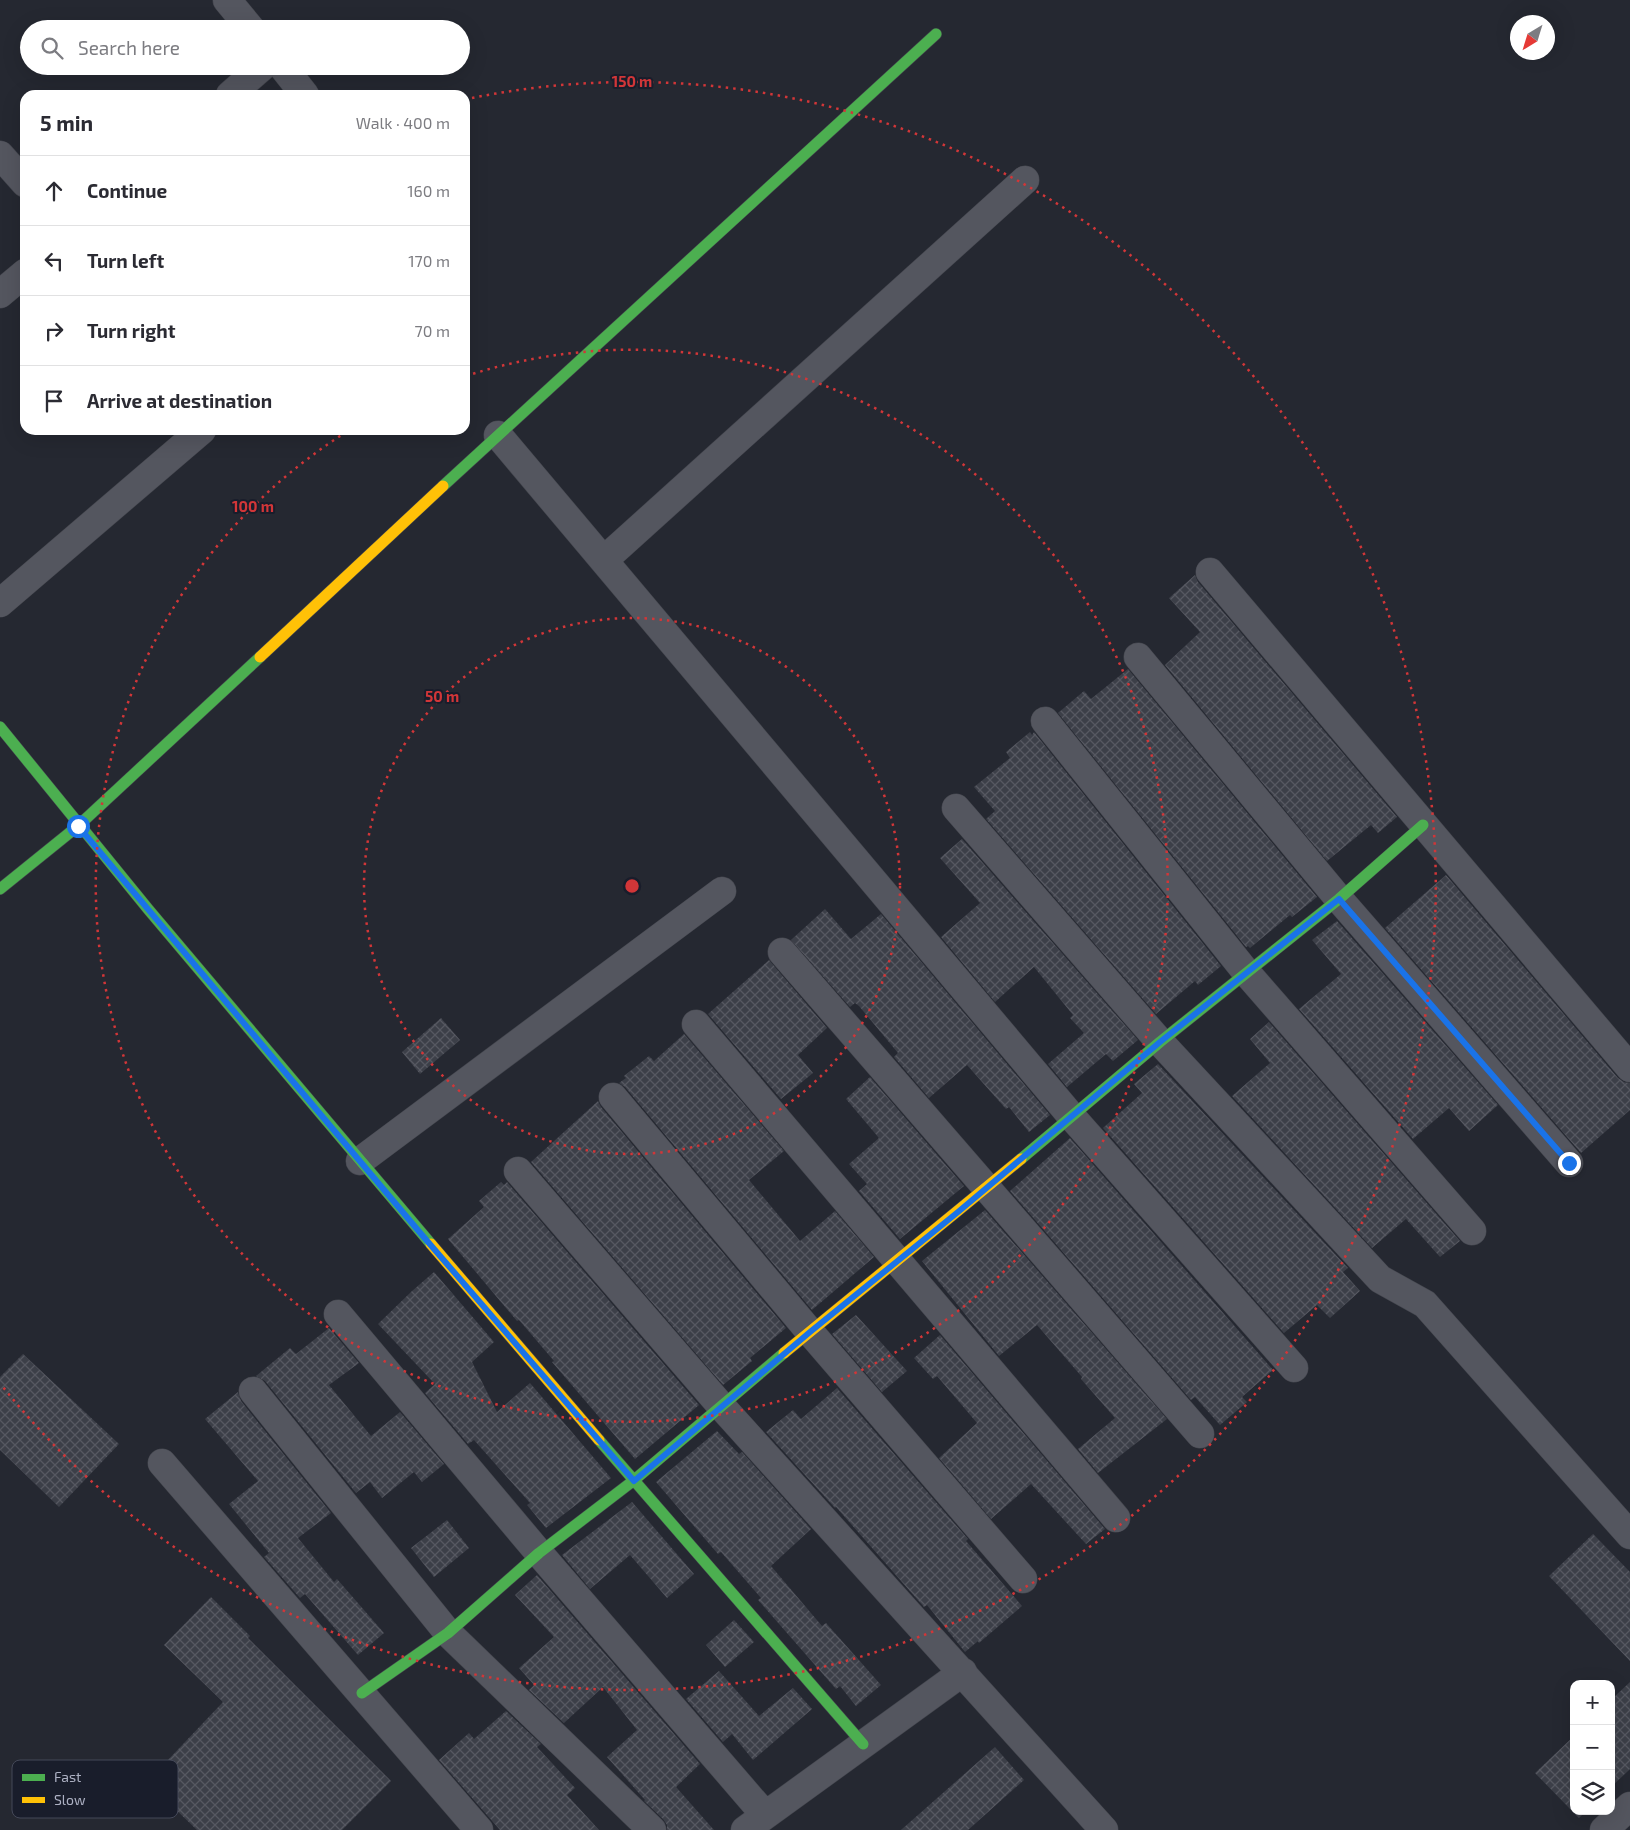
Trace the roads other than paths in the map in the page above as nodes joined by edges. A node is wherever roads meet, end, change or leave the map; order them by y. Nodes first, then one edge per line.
1 (227, 0) edge
2 (244, 20) edge
3 (936, 34) dead end
4 (253, 75) edge
5 (289, 75) edge
6 (236, 90) edge
7 (301, 90) edge
8 (0, 155) edge
9 (20, 177) edge
10 (1025, 180) dead end
11 (20, 277) edge
12 (0, 294) edge
13 (196, 435) edge
14 (498, 435) junction
15 (604, 560) junction
16 (1210, 572) dead end
17 (0, 604) edge
18 (1138, 657) dead end
19 (1045, 721) dead end
20 (0, 727) edge
21 (956, 808) dead end
22 (1424, 825) junction
23 (78, 826) junction
24 (0, 888) edge
25 (722, 891) dead end
26 (1339, 899) junction
27 (782, 952) dead end
28 (1246, 972) junction
29 (696, 1024) dead end
30 (1160, 1042) junction
31 (1630, 1068) edge
32 (612, 1097) dead end
33 (1072, 1117) junction
34 (360, 1161) junction
35 (1569, 1163) dead end
36 (518, 1170) dead end
37 (987, 1188) junction
38 (1472, 1231) dead end
39 (898, 1261) junction
40 (338, 1314) dead end
41 (810, 1332) junction
42 (1294, 1368) dead end
43 (254, 1391) dead end
44 (722, 1407) junction
45 (1200, 1434) dead end
46 (162, 1463) dead end
47 (634, 1481) junction
48 (1116, 1518) dead end
49 (1630, 1535) edge
50 (539, 1553) junction
51 (1023, 1579) dead end
52 (448, 1633) junction
53 (963, 1672) junction
54 (362, 1693) junction
55 (863, 1744) junction
56 (1630, 1806) edge
57 (755, 1823) edge
58 (479, 1830) edge
59 (652, 1830) edge
60 (1104, 1830) edge
61 (1604, 1830) edge

1 - 2 street
3 - 14 street
4 - 6 street
5 - 7 street
8 - 9 street
10 - 15 street
11 - 12 street
13 - 17 street
14 - 15 street
14 - 23 street
15 - 33 street
16 - 22 street
18 - 26 street
19 - 28 street
20 - 23 street
21 - 30 street
22 - 26 street
22 - 31 street
23 - 24 street
23 - 34 street
25 - 34 street
26 - 28 street
26 - 35 street
27 - 37 street
28 - 30 street
28 - 38 street
29 - 39 street
30 - 33 street
30 - 49 street
32 - 41 street
33 - 37 street
33 - 42 street
34 - 47 street
36 - 44 street
37 - 39 street
37 - 45 street
39 - 41 street
39 - 48 street
40 - 50 street
41 - 44 street
41 - 51 street
43 - 52 street
44 - 47 street
44 - 53 street
46 - 54 street
47 - 50 street
47 - 55 street
50 - 52 street
50 - 57 street
52 - 54 street
52 - 59 street
53 - 55 street
53 - 60 street
54 - 58 street
55 - 57 street
56 - 61 street

